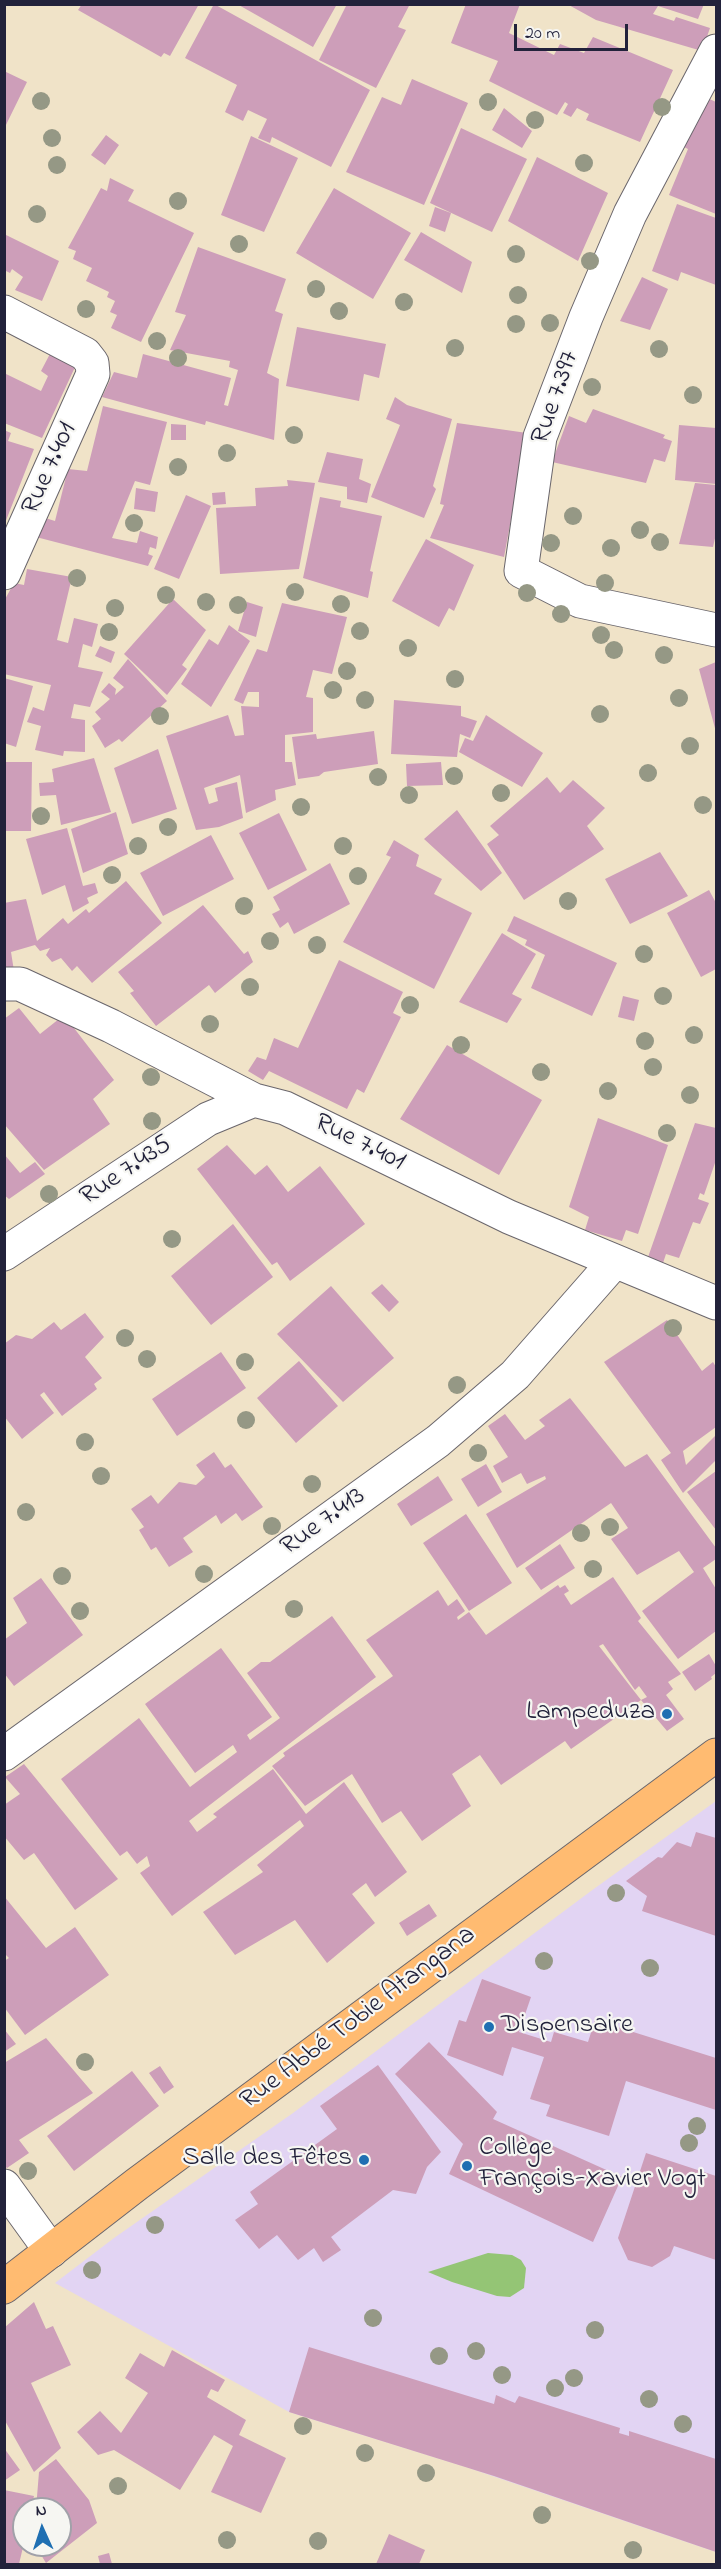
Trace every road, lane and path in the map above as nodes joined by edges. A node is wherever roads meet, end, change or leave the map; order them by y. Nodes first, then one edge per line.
1 (717, 51) edge
2 (4, 312) edge
3 (4, 573) edge
4 (717, 630) edge
5 (4, 984) edge
6 (254, 1100) junction
7 (4, 1254) edge
8 (615, 1261) junction
9 (717, 1303) edge
10 (4, 1754) edge
11 (717, 1755) edge
12 (4, 2186) edge
13 (51, 2252) junction
14 (4, 2287) edge

1 - 4 street, Rue 7.397
2 - 3 street, Rue 7.401
5 - 6 street, Rue 7.401
6 - 7 street, Rue 7.435
6 - 8 street, Rue 7.401
8 - 9 street, Rue 7.401
8 - 10 street, Rue 7.413
11 - 13 main road, Rue Abbé Tobie Atangana
12 - 13 street
13 - 14 main road, Rue Abbé Tobie Atangana

